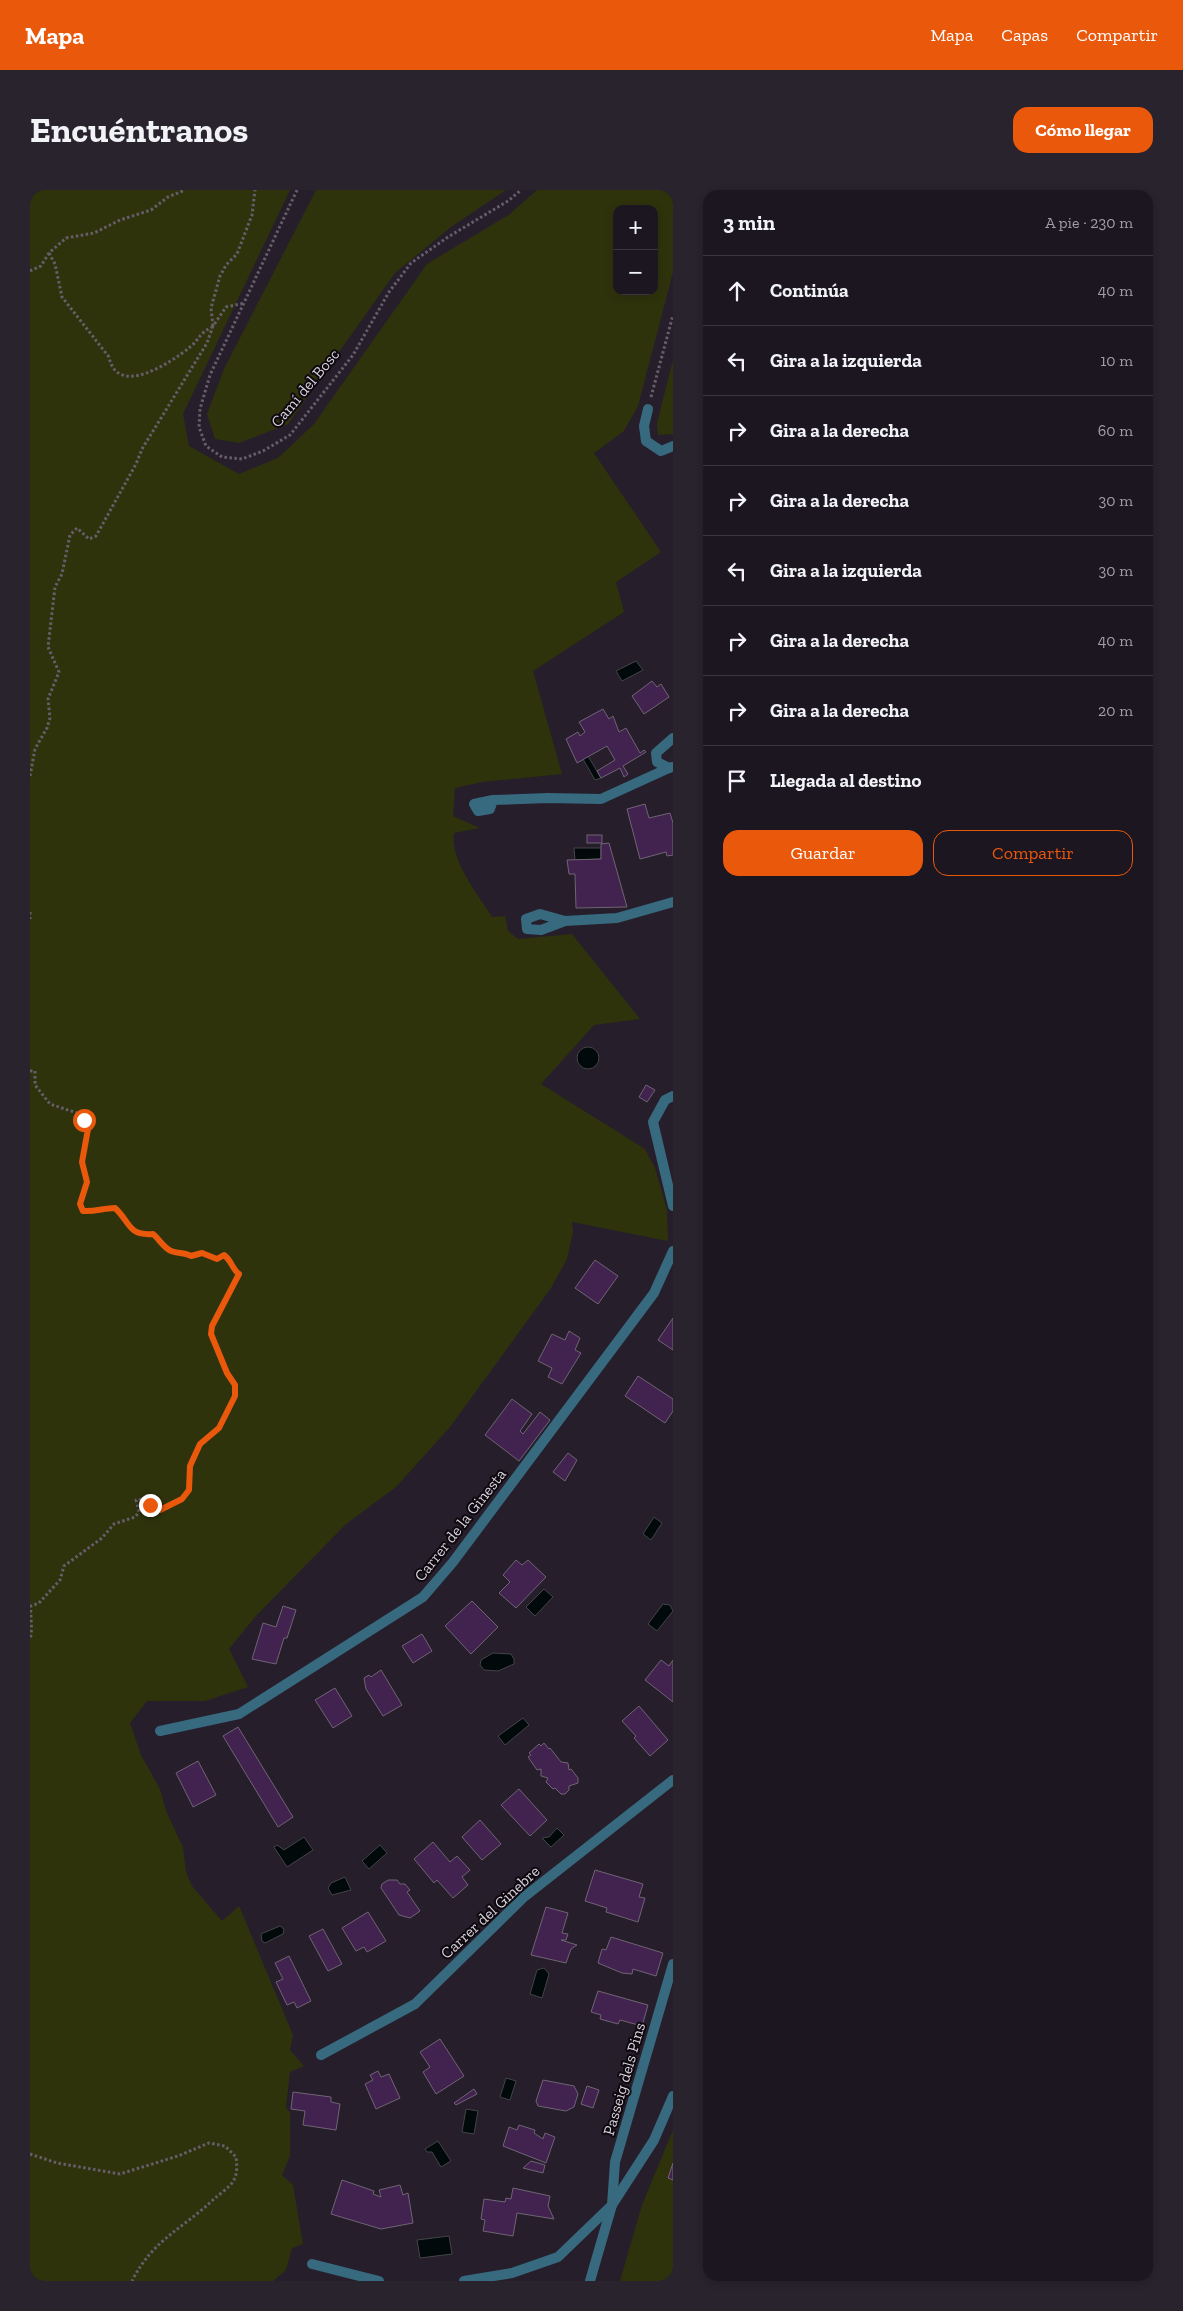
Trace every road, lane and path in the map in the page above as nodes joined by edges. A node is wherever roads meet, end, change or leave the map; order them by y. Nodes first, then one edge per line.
1 (185, 190) edge
2 (255, 190) edge
3 (297, 190) edge
4 (521, 190) edge
5 (49, 253) junction
6 (30, 271) edge
7 (245, 303) junction
8 (673, 315) edge
9 (213, 326) junction
10 (648, 409) joint
11 (673, 446) edge
12 (673, 738) edge
13 (671, 768) edge
14 (30, 776) edge
15 (493, 800) dead end
16 (673, 902) edge
17 (30, 912) edge
18 (30, 919) edge
19 (566, 920) dead end
20 (30, 1070) edge
21 (673, 1096) edge
22 (673, 1206) edge
23 (673, 1252) edge
24 (30, 1640) edge
25 (160, 1731) dead end
26 (673, 1780) edge
27 (673, 1964) edge
28 (321, 2054) dead end
29 (673, 2096) edge
30 (30, 2154) edge
31 (612, 2205) junction
32 (312, 2264) dead end
33 (132, 2281) edge
34 (379, 2281) edge
35 (464, 2281) edge
36 (590, 2281) edge

1 - 5 path
2 - 9 path
3 - 7 path, Camí del Bosc
4 - 7 path, Camí del Bosc
5 - 6 path
5 - 9 path
7 - 9 path
8 - 10 path
9 - 14 path
10 - 11 street
12 - 13 street
13 - 15 street
16 - 19 street
17 - 18 path
20 - 24 path
21 - 22 street
23 - 25 street, Carrer de la Ginesta
26 - 28 street, Carrer del Ginebre
27 - 31 street, Passeig dels Pins
29 - 31 street
30 - 33 path
31 - 35 street
31 - 36 street
32 - 34 street

